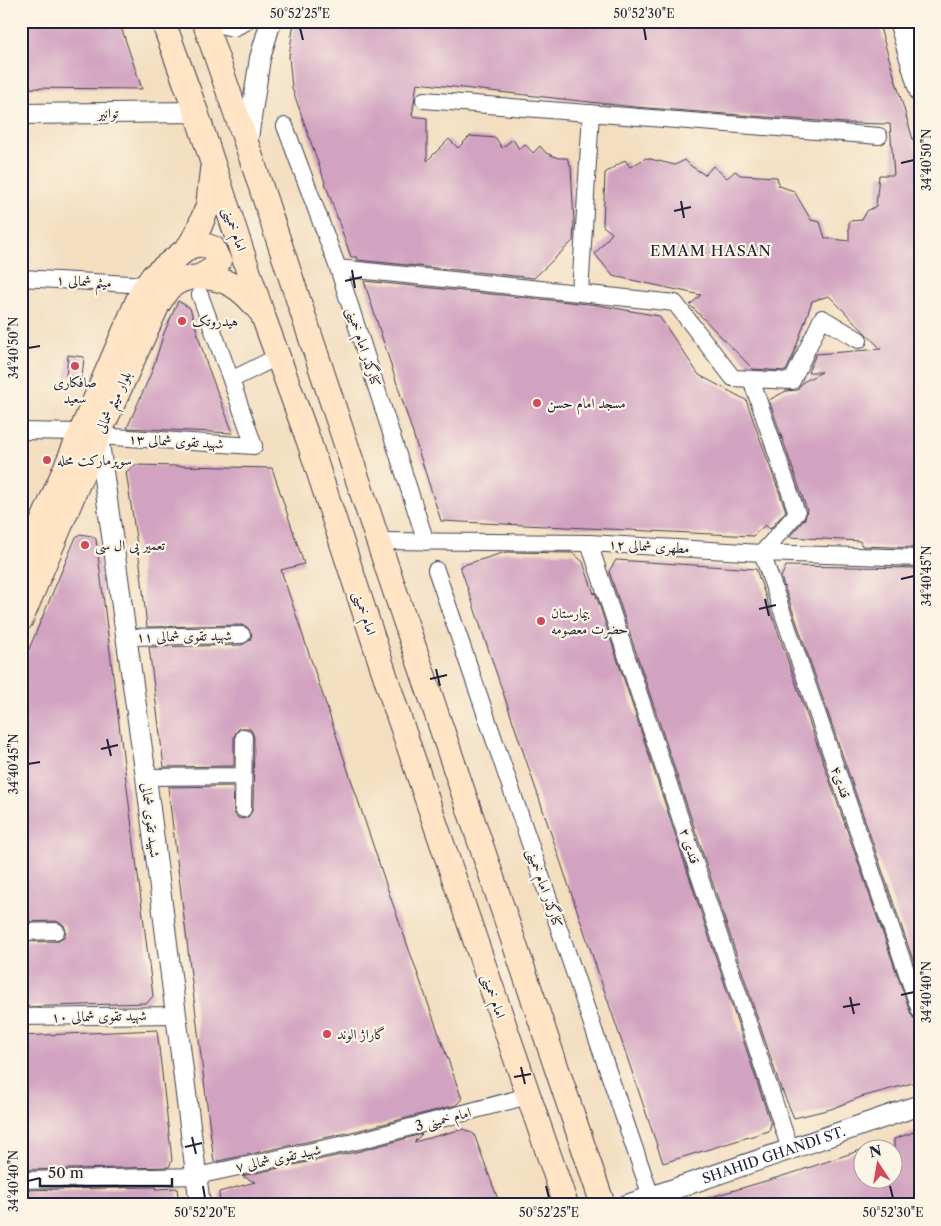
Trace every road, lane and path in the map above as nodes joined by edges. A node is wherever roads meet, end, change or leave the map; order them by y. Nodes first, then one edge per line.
1 (163, 21) edge
2 (204, 21) edge
3 (213, 21) edge
4 (244, 21) edge
5 (271, 21) edge
6 (899, 21) edge
7 (920, 93) edge
8 (424, 100) dead end
9 (196, 112) junction
10 (21, 114) edge
11 (591, 114) junction
12 (285, 126) dead end
13 (879, 136) dead end
14 (247, 145) junction
15 (213, 163) junction
16 (188, 247) junction
17 (338, 268) junction
18 (21, 278) edge
19 (148, 285) junction
20 (201, 286) junction
21 (580, 293) junction
22 (262, 313) junction
23 (859, 340) dead end
24 (279, 356) junction
25 (751, 379) junction
26 (231, 380) junction
27 (21, 431) edge
28 (89, 434) junction
29 (378, 541) junction
30 (426, 542) junction
31 (589, 543) junction
32 (762, 553) junction
33 (920, 558) edge
34 (436, 570) dead end
35 (21, 571) edge
36 (21, 619) edge
37 (242, 635) dead end
38 (126, 637) junction
39 (244, 737) dead end
40 (243, 776) junction
41 (146, 777) junction
42 (243, 809) dead end
43 (21, 932) edge
44 (56, 932) dead end
45 (920, 1011) edge
46 (176, 1015) junction
47 (22, 1017) edge
48 (528, 1096) junction
49 (920, 1105) edge
50 (358, 1141) joint
51 (790, 1149) junction
52 (197, 1176) junction
53 (29, 1180) edge
54 (652, 1201) edge
55 (200, 1205) edge
56 (566, 1205) edge
57 (603, 1205) edge
58 (627, 1205) edge

1 - 9 main road, امام خمینی
2 - 14 main road
3 - 4 street
5 - 14 street
6 - 7 street
8 - 11 street
9 - 10 street, توانیر
9 - 15 main road, امام خمینی
11 - 13 street
11 - 21 street
12 - 17 street, کنارگذر امام خمینی
14 - 29 main road
15 - 16 main road, بلوار میثم شمالی
15 - 22 main road, امام خمینی
16 - 19 main road, بلوار میثم شمالی
16 - 20 main road
17 - 21 street
17 - 30 street, کنارگذر امام خمینی
18 - 19 street, میثم شمالی ۱
19 - 28 main road, بلوار میثم شمالی
20 - 22 main road, بلوار میثم شمالی
20 - 26 street
20 - 28 main road, بلوار میثم شمالی
21 - 25 street
22 - 24 main road, امام خمینی
23 - 25 street
24 - 26 street
24 - 48 main road, امام خمینی
25 - 32 street
26 - 28 street, شهید تقوی شمالی ۱۳
27 - 28 street, شهید تقوی شمالی ۱۳
28 - 35 main road, بلوار میثم شمالی
28 - 36 main road, بلوار میثم شمالی
28 - 38 street, شهید تقوی شمالی
29 - 30 street, مطهری شمالی ۱۲
29 - 57 main road
30 - 31 street, مطهری شمالی ۱۲
31 - 32 street, مطهری شمالی ۱۲
31 - 51 street, قندی ۲
32 - 33 street, مطهری شمالی ۱۲
32 - 45 street, قندی۴
34 - 54 street, کنارگذر امام خمینی
37 - 38 street, شهید تقوی شمالی ۱۱
38 - 41 street, شهید تقوی شمالی
39 - 40 street
40 - 41 street
40 - 42 street
41 - 46 street, شهید تقوی شمالی
43 - 44 street
46 - 47 street, شهید تقوی شمالی ۱۰
46 - 52 street, شهید تقوی شمالی
48 - 50 street, امام خمینی 3
48 - 56 main road, امام خمینی
49 - 51 street, SHAHID GHANDI ST.
50 - 52 street, شهید تقوی شمالی ۷
51 - 54 street, SHAHID GHANDI ST.
52 - 53 street, شهید تقوی شمالی ۷
52 - 55 street, شهید تقوی شمالی
54 - 58 street, SHAHID GHANDI ST.

